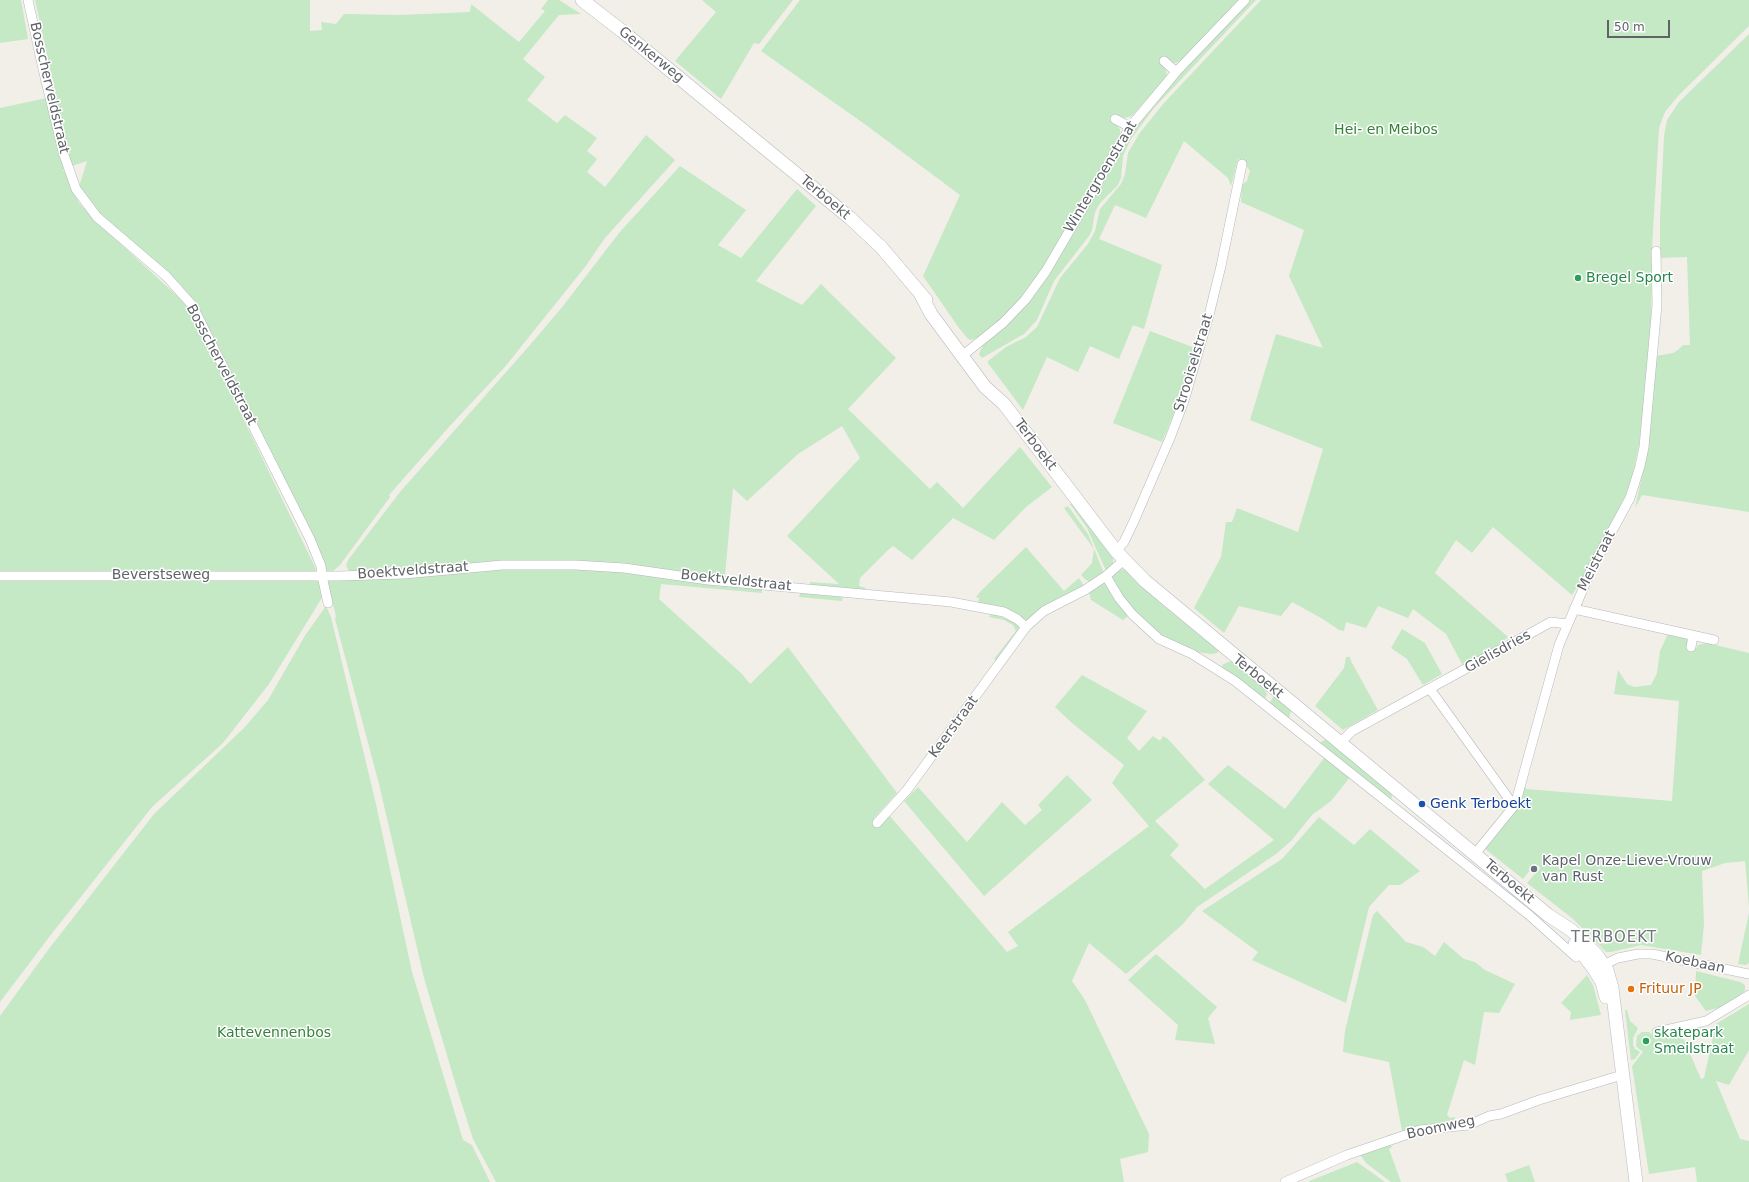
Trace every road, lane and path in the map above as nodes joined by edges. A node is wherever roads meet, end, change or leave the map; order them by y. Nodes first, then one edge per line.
1 (28, 0) edge
2 (582, 0) edge
3 (1245, 0) edge
4 (1164, 61) dead end
5 (1176, 72) junction
6 (720, 111) joint
7 (1115, 119) dead end
8 (1130, 127) junction
9 (1242, 164) dead end
10 (1656, 251) dead end
11 (966, 354) junction
12 (1120, 555) junction
13 (0, 576) edge
14 (322, 576) junction
15 (1106, 576) junction
16 (328, 603) dead end
17 (1574, 609) junction
18 (1567, 624) junction
19 (1026, 627) junction
20 (1693, 636) junction
21 (1714, 640) dead end
22 (1691, 647) dead end
23 (1430, 689) junction
24 (1340, 744) junction
25 (1514, 806) junction
26 (876, 823) dead end
27 (1475, 854) junction
28 (1586, 950) junction
29 (1599, 967) junction
30 (1749, 974) edge
31 (1749, 996) edge
32 (1657, 1032) dead end
33 (1622, 1075) junction
34 (1285, 1182) edge
35 (1636, 1182) edge

1 - 14 street, Bosscherveldstraat
2 - 6 main road, Genkerweg
3 - 5 street, Wintergroenstraat
4 - 5 street
5 - 8 street, Wintergroenstraat
6 - 11 main road, Terboekt
7 - 8 street
8 - 11 street, Wintergroenstraat
9 - 12 street, Strooiselstraat
10 - 17 street, Meistraat
11 - 12 main road, Terboekt
12 - 15 street
12 - 24 main road, Terboekt
13 - 14 street, Beverstseweg
14 - 16 street, Bosscherveldstraat
14 - 19 street, Boektveldstraat
15 - 19 street
15 - 28 street, Terboekt
17 - 18 street, Meistraat
17 - 20 street
18 - 23 street, Gielisdries
18 - 25 street, Meistraat
19 - 26 street, Keerstraat
20 - 21 street
20 - 22 street
23 - 24 street, Gielisdries
23 - 25 street
24 - 27 main road, Terboekt
25 - 27 street, Meistraat
27 - 28 main road, Terboekt
28 - 29 main road, Terboekt
29 - 30 street, Koebaan
29 - 33 main road, Terboekt
31 - 32 street
33 - 34 street, Boomweg
33 - 35 main road, Terboekt

